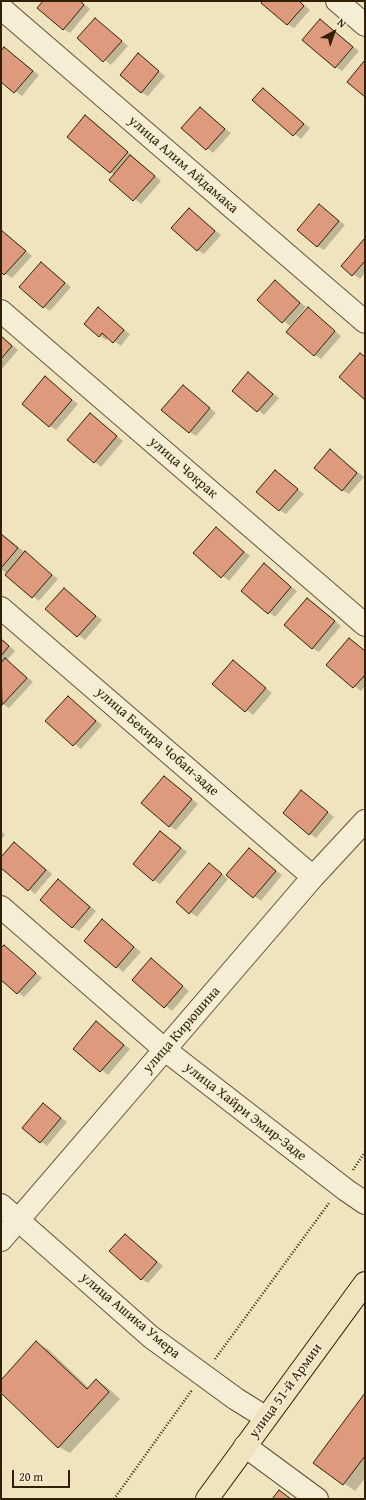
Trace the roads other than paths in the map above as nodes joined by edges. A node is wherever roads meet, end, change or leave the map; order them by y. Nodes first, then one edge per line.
1 (337, 1) edge
2 (1, 8) edge
3 (365, 25) edge
4 (1, 311) edge
5 (365, 322) edge
6 (1, 608) edge
7 (365, 625) edge
8 (365, 821) edge
9 (313, 877) junction
10 (1, 907) edge
11 (164, 1049) junction
12 (365, 1203) edge
13 (1, 1206) edge
14 (18, 1220) junction
15 (1, 1240) edge
16 (365, 1283) edge
17 (265, 1417) junction
18 (245, 1446) junction
19 (207, 1499) edge
20 (317, 1499) edge

1 - 3 street
2 - 5 street, улица Алим Айдамака
4 - 7 street, улица Чокрак
6 - 9 street, улица Бекира Чобан-заде
8 - 9 street, улица Кирюшина
9 - 11 street, улица Кирюшина
10 - 11 street, улица Хайри Эмир-Заде
11 - 12 street, улица Хайри Эмир-Заде
11 - 14 street, улица Кирюшина
13 - 14 street, улица Ашика Умера
14 - 15 street, улица Кирюшина
14 - 17 street, улица Ашика Умера
16 - 17 main road, улица 51-й Армии
17 - 18 main road, улица 51-й Армии
18 - 19 main road, улица 51-й Армии
18 - 20 street

